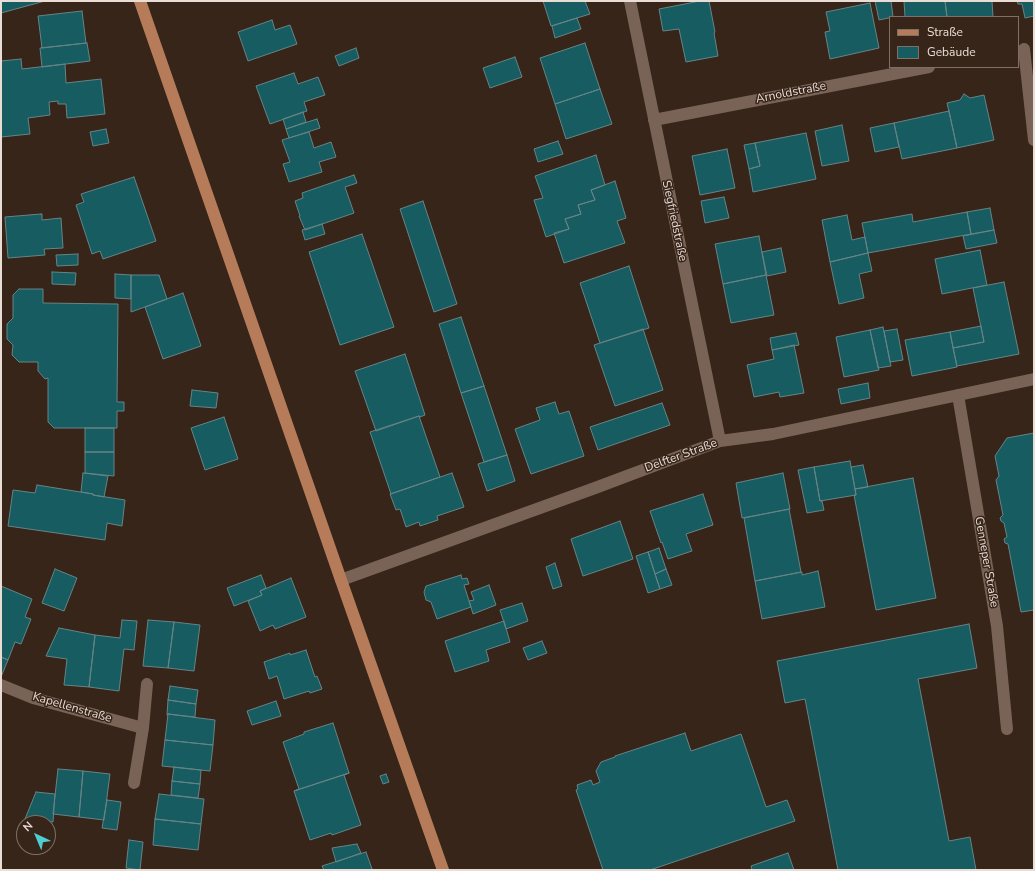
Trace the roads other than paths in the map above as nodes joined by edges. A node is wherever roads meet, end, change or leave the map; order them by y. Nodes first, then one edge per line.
1 (140, 1) edge
2 (630, 1) edge
3 (1025, 48) edge
4 (923, 68) edge
5 (654, 120) junction
6 (1034, 140) edge
7 (1034, 379) edge
8 (958, 395) junction
9 (720, 441) junction
10 (341, 580) junction
11 (147, 684) dead end
12 (1, 685) edge
13 (143, 728) junction
14 (1008, 729) dead end
15 (134, 783) dead end
16 (443, 870) edge

1 - 10 main road
2 - 5 street, Siegfriedstraße
3 - 6 street
4 - 5 street, Arnoldstraße
5 - 9 street, Siegfriedstraße
7 - 8 street, Delfter Straße
8 - 9 street, Delfter Straße
8 - 14 street, Genneper Straße
9 - 10 street, Delfter Straße
10 - 16 main road
11 - 13 street
12 - 13 street, Kapellenstraße
13 - 15 street

